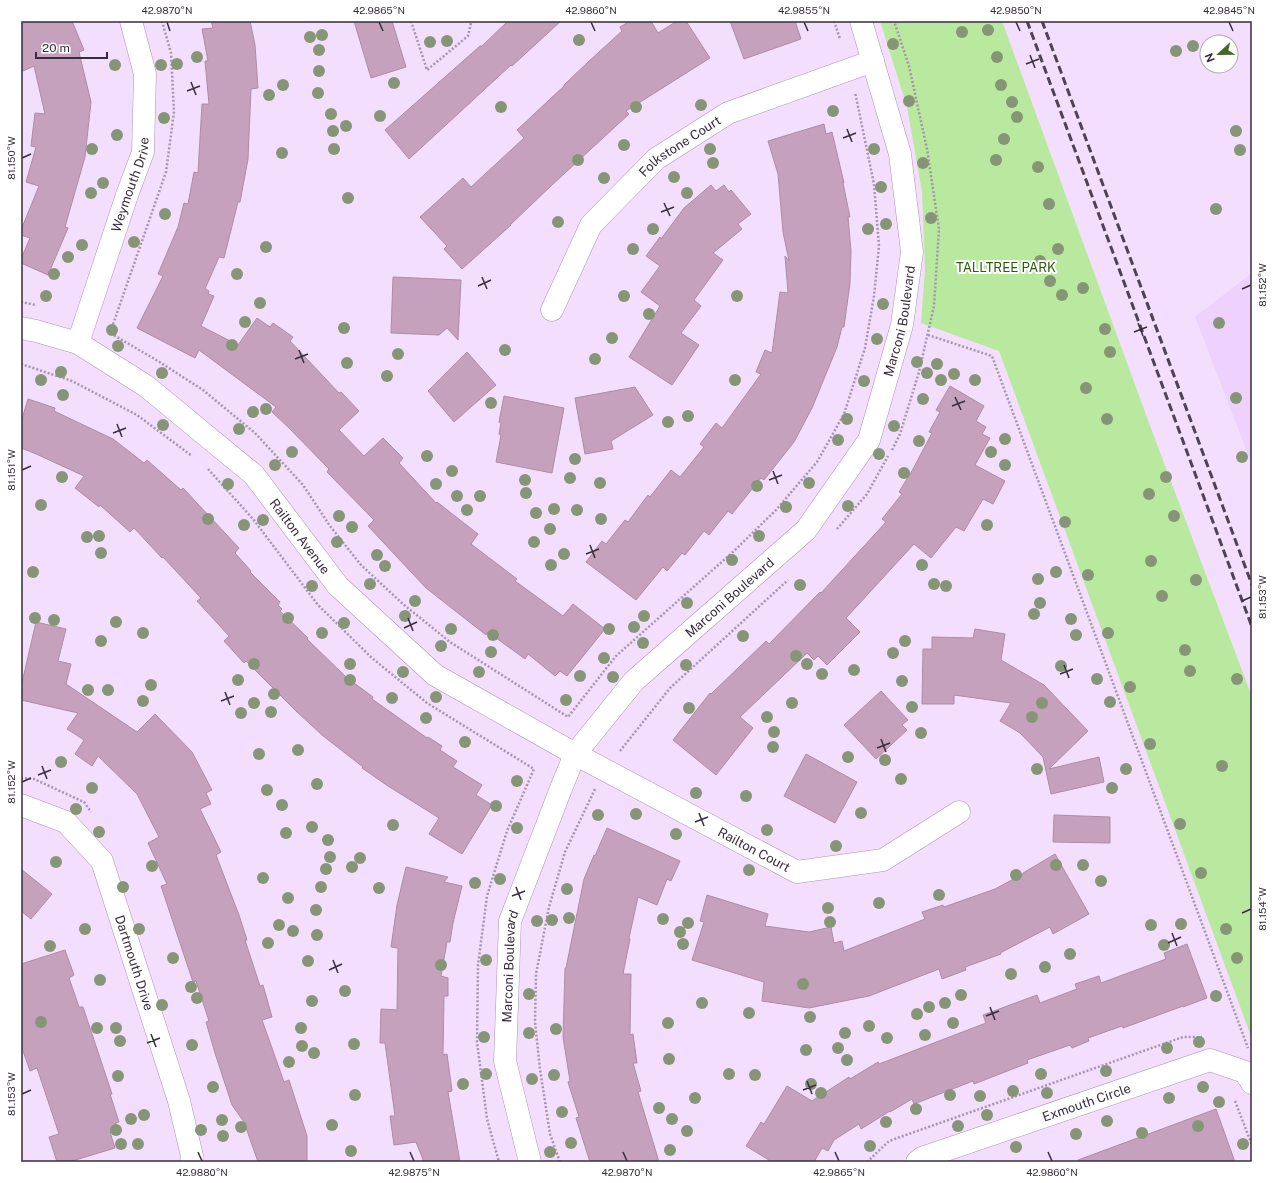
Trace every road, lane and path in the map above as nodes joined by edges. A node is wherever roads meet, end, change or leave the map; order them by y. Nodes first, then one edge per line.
1 (131, 21) edge
2 (162, 21) edge
3 (411, 21) edge
4 (473, 21) edge
5 (834, 21) edge
6 (860, 21) edge
7 (894, 21) edge
8 (843, 46) dead end
9 (873, 61) junction
10 (854, 87) dead end
11 (552, 310) dead end
12 (21, 328) edge
13 (928, 334) junction
14 (78, 343) junction
15 (21, 364) edge
16 (194, 458) dead end
17 (206, 467) dead end
18 (834, 533) dead end
19 (792, 576) dead end
20 (620, 751) dead end
21 (576, 754) junction
22 (597, 785) dead end
23 (21, 805) edge
24 (959, 812) dead end
25 (1209, 1036) dead end
26 (1242, 1045) dead end
27 (1252, 1083) edge
28 (1234, 1096) dead end
29 (1252, 1145) edge
30 (190, 1162) edge
31 (499, 1162) edge
32 (530, 1162) edge
33 (560, 1162) edge
34 (867, 1162) edge
35 (917, 1162) edge

1 - 14 street, Weymouth Drive
2 - 10 path
3 - 4 path
5 - 8 path
6 - 9 street, Marconi Boulevard
7 - 13 path
9 - 11 street, Folkstone Court
9 - 21 street, Marconi Boulevard
12 - 14 street, Railton Avenue
13 - 18 path
13 - 26 path
14 - 21 street, Railton Avenue
15 - 16 path
17 - 31 path
19 - 20 path
21 - 24 street, Railton Court
21 - 32 street, Marconi Boulevard
22 - 33 path
23 - 30 street, Dartmouth Drive
25 - 34 path
27 - 35 street, Exmouth Circle
28 - 29 path

